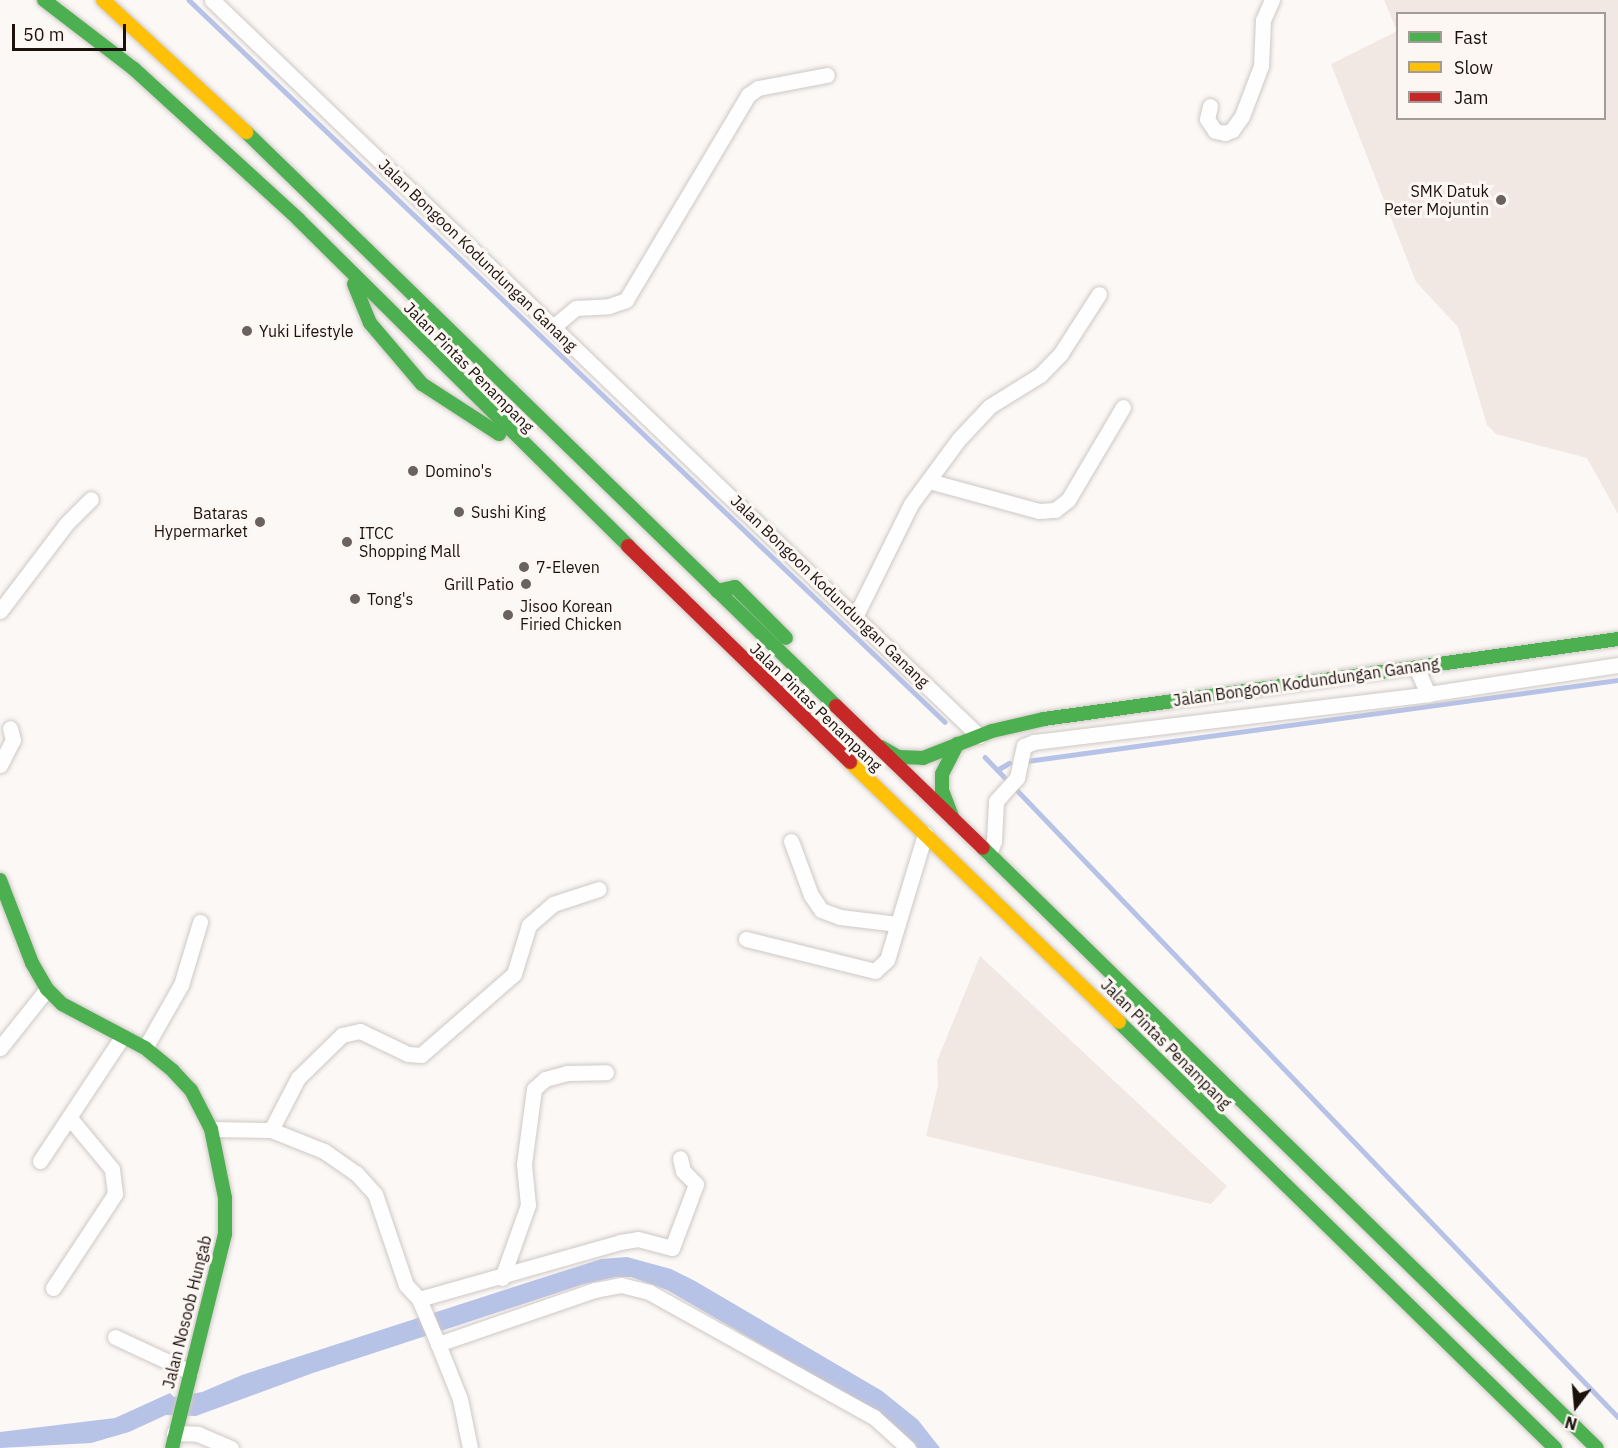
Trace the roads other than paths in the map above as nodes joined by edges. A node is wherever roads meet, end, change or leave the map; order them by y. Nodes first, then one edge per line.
1 (44, 0) edge
2 (103, 0) edge
3 (212, 0) edge
4 (1272, 0) edge
5 (827, 75) dead end
6 (1210, 106) dead end
7 (349, 272) junction
8 (1099, 294) dead end
9 (553, 327) junction
10 (470, 351) junction
11 (471, 392) junction
12 (436, 395) junction
13 (1123, 407) dead end
14 (535, 455) junction
15 (929, 481) junction
16 (91, 499) dead end
17 (717, 591) junction
18 (0, 611) edge
19 (856, 615) junction
20 (1618, 639) edge
21 (733, 650) junction
22 (1618, 665) edge
23 (1416, 667) junction
24 (1428, 694) junction
25 (10, 728) dead end
26 (979, 736) junction
27 (873, 742) junction
28 (957, 744) junction
29 (0, 765) edge
30 (953, 821) junction
31 (925, 834) junction
32 (791, 841) dead end
33 (989, 854) junction
34 (0, 880) edge
35 (599, 889) dead end
36 (200, 922) dead end
37 (898, 924) junction
38 (746, 939) dead end
39 (47, 989) junction
40 (122, 1037) junction
41 (0, 1048) edge
42 (145, 1048) junction
43 (606, 1072) dead end
44 (69, 1118) junction
45 (211, 1129) junction
46 (271, 1130) junction
47 (680, 1158) dead end
48 (40, 1161) dead end
49 (502, 1278) junction
50 (53, 1288) dead end
51 (420, 1305) junction
52 (116, 1337) dead end
53 (436, 1342) junction
54 (190, 1372) junction
55 (174, 1434) edge
56 (231, 1448) edge
57 (470, 1448) edge
58 (908, 1448) edge
59 (1555, 1448) edge
60 (1597, 1448) edge

1 - 7 main road, Jalan Pintas Penampang
2 - 10 main road, Jalan Pintas Penampang
3 - 9 street, Jalan Bongoon Kodundungan Ganang
4 - 6 street
5 - 9 street
7 - 11 main road, Jalan Pintas Penampang
7 - 12 main road
8 - 15 street
9 - 19 street, Jalan Bongoon Kodundungan Ganang
10 - 11 main road
10 - 17 main road, Jalan Pintas Penampang
11 - 12 main road
11 - 14 main road, Jalan Pintas Penampang
12 - 14 main road
13 - 15 street
14 - 21 main road, Jalan Pintas Penampang
15 - 19 street
16 - 18 street
17 - 21 main road
17 - 27 main road, Jalan Pintas Penampang
19 - 26 street, Jalan Bongoon Kodundungan Ganang
20 - 23 main road, Jalan Bongoon Kodundungan Ganang
21 - 31 main road, Jalan Pintas Penampang
22 - 24 street
23 - 24 street
23 - 26 main road, Jalan Bongoon Kodundungan Ganang
24 - 33 street
25 - 29 street
26 - 28 main road
27 - 28 main road
27 - 30 main road, Jalan Pintas Penampang
28 - 30 main road
30 - 33 main road, Jalan Pintas Penampang
31 - 37 street
31 - 59 main road, Jalan Pintas Penampang
32 - 37 street
33 - 60 main road, Jalan Pintas Penampang
34 - 39 main road, Jalan Nosoob Hungab
35 - 46 street
36 - 42 street
37 - 38 street
39 - 40 main road, Jalan Nosoob Hungab
39 - 41 street
40 - 42 main road, Jalan Nosoob Hungab
40 - 44 street
42 - 45 main road, Jalan Nosoob Hungab
43 - 49 street
44 - 48 street
44 - 50 street
45 - 46 street
45 - 54 main road, Jalan Nosoob Hungab
46 - 51 street
47 - 49 street
49 - 51 street
51 - 53 street
52 - 54 street
53 - 57 street
53 - 58 street
54 - 55 main road, Jalan Nosoob Hungab
55 - 56 street

